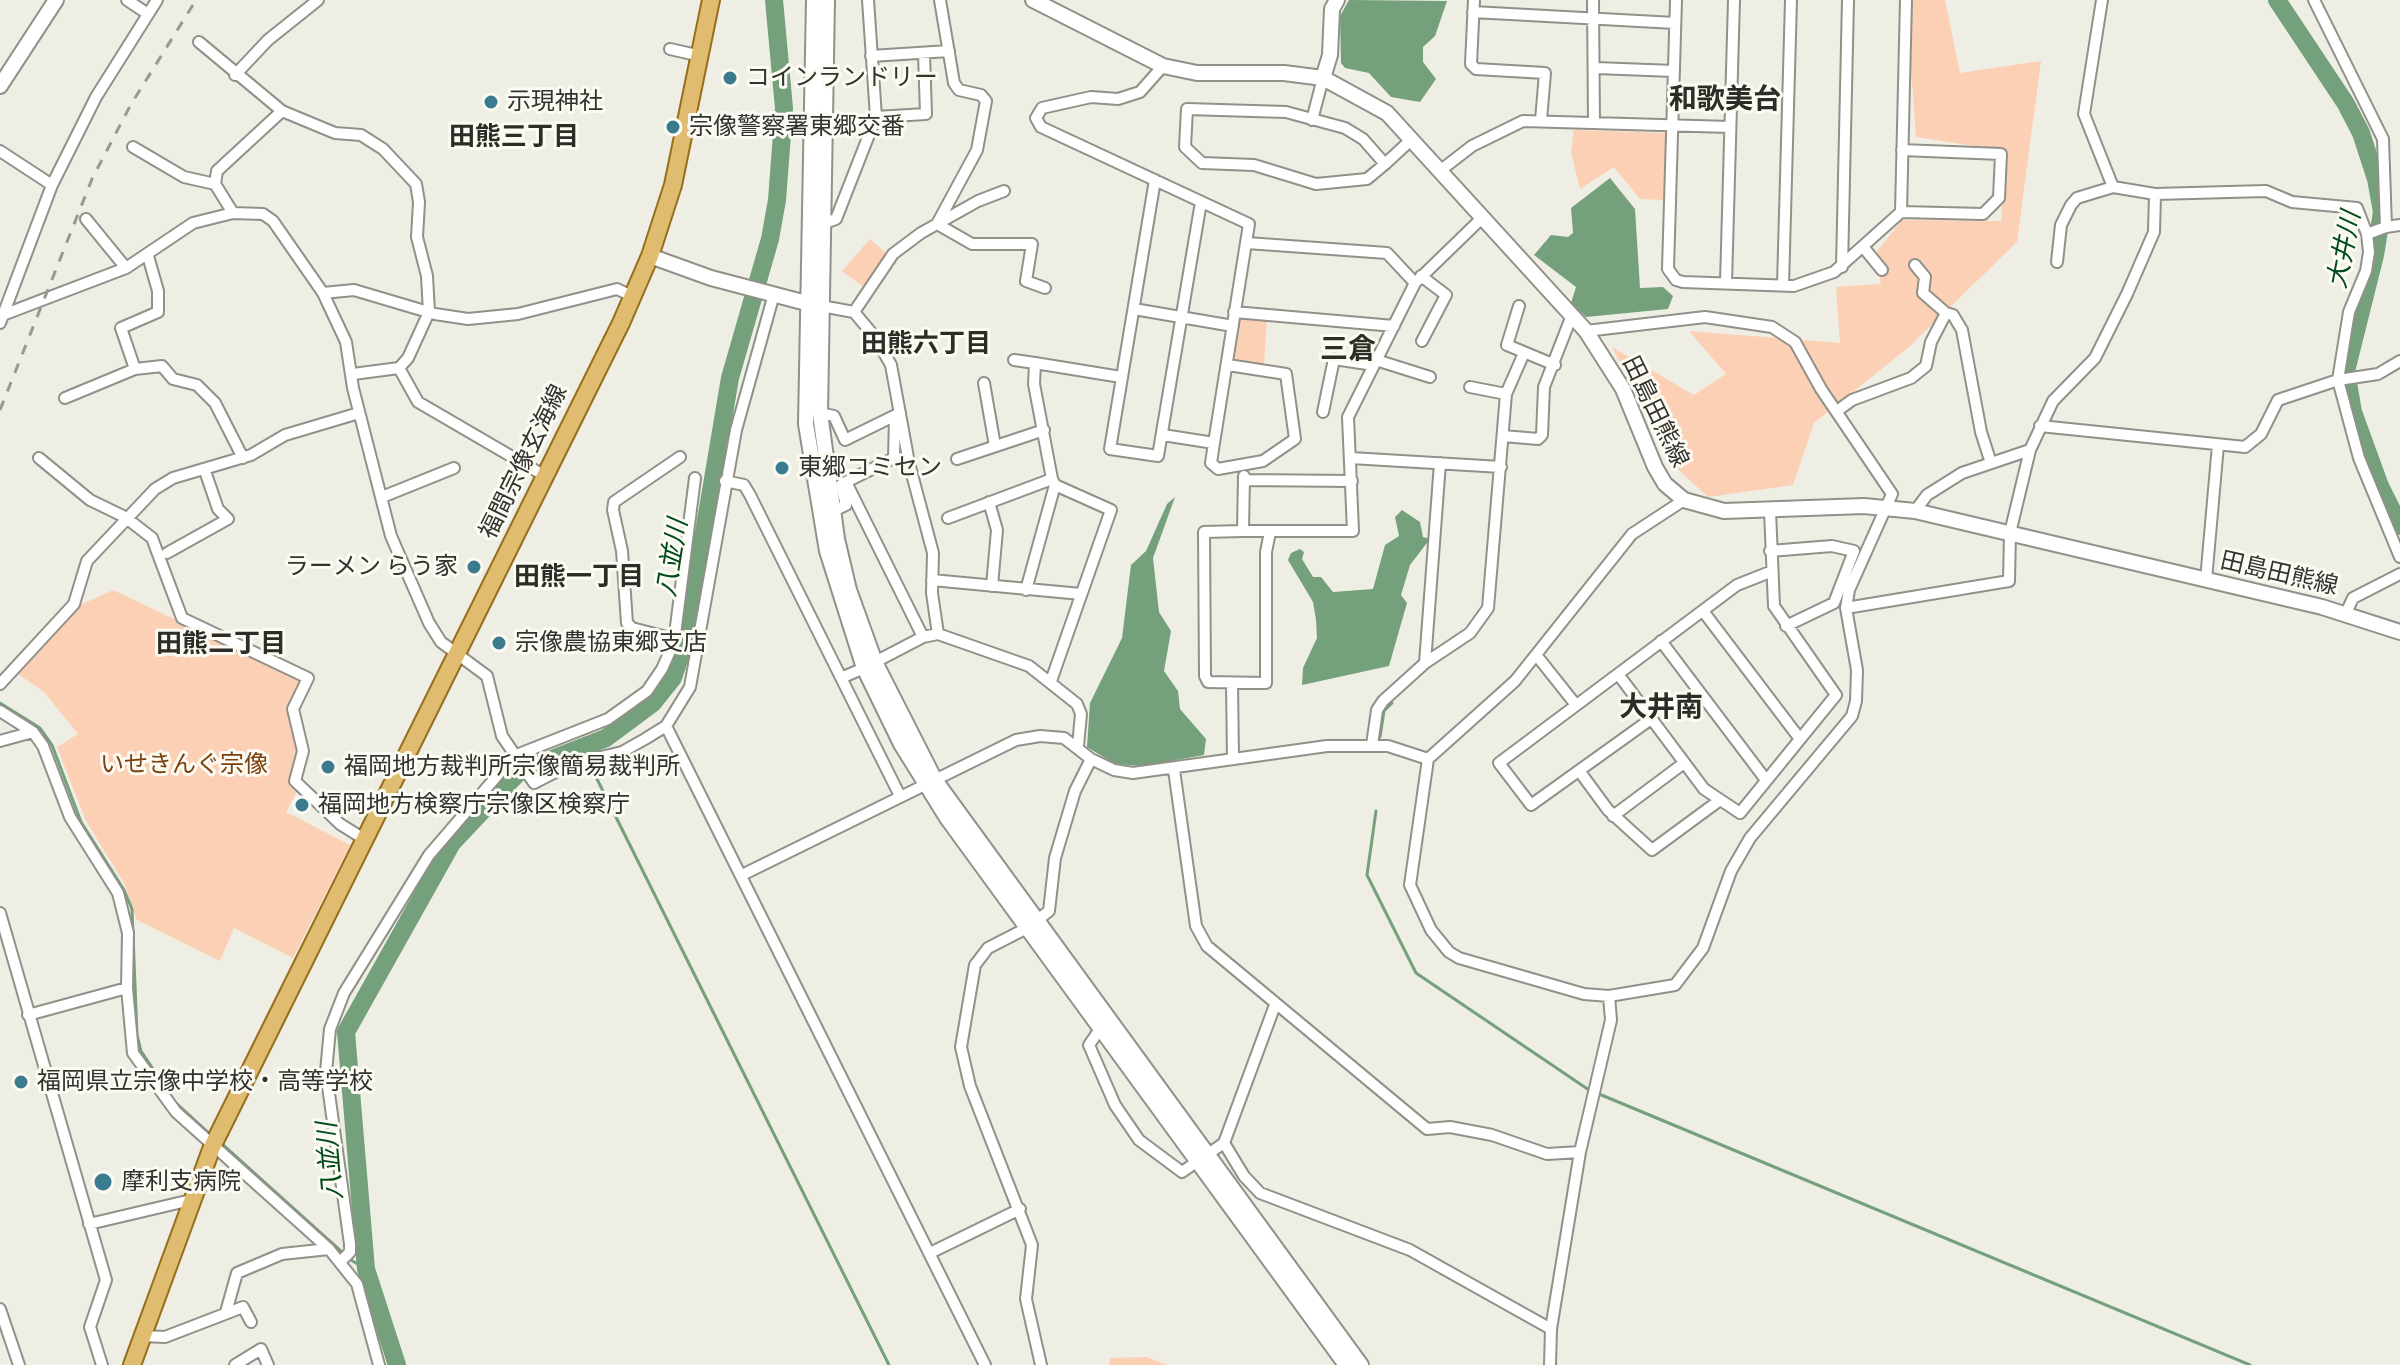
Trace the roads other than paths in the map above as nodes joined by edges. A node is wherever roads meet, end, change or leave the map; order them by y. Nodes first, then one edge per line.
1 (56, 0) edge
2 (127, 0) edge
3 (157, 0) edge
4 (318, 0) edge
5 (711, 0) edge
6 (814, 0) edge
7 (827, 0) edge
8 (868, 0) edge
9 (940, 0) edge
10 (1033, 0) edge
11 (1337, 0) edge
12 (1474, 0) edge
13 (1593, 0) edge
14 (1676, 0) edge
15 (1734, 0) edge
16 (1791, 0) edge
17 (1848, 0) edge
18 (1906, 0) edge
19 (2102, 0) edge
20 (2314, 0) edge
21 (1473, 12) junction
22 (148, 14) junction
23 (1594, 20) junction
24 (1675, 23) junction
25 (199, 42) dead end
26 (670, 49) dead end
27 (949, 51) junction
28 (924, 53) junction
29 (701, 56) junction
30 (871, 56) junction
31 (1163, 66) junction
32 (1596, 68) junction
33 (1674, 71) junction
34 (235, 75) junction
35 (1323, 78) junction
36 (0, 86) edge
37 (282, 111) junction
38 (876, 117) junction
39 (1312, 120) junction
40 (1541, 120) junction
41 (1594, 123) junction
42 (1672, 125) junction
43 (1730, 127) junction
44 (1412, 139) junction
45 (133, 147) dead end
46 (1902, 150) junction
47 (0, 151) edge
48 (1385, 164) junction
49 (1441, 170) junction
50 (1155, 180) junction
51 (215, 184) junction
52 (52, 185) junction
53 (2113, 187) junction
54 (1004, 191) dead end
55 (2155, 194) junction
56 (1201, 202) junction
57 (1901, 212) junction
58 (233, 213) junction
59 (1483, 217) junction
60 (86, 219) dead end
61 (822, 224) junction
62 (937, 224) junction
63 (2400, 225) edge
64 (2386, 227) junction
65 (2367, 234) junction
66 (1247, 243) junction
67 (1864, 248) junction
68 (148, 256) junction
69 (650, 256) junction
70 (2057, 262) dead end
71 (1915, 265) dead end
72 (1842, 267) junction
73 (126, 268) junction
74 (1882, 270) dead end
75 (1418, 280) junction
76 (1726, 283) junction
77 (1783, 285) junction
78 (1045, 288) dead end
79 (323, 293) junction
80 (772, 294) junction
81 (632, 296) junction
82 (814, 305) junction
83 (1519, 306) dead end
84 (1134, 309) junction
85 (429, 312) junction
86 (854, 312) junction
87 (1234, 312) junction
88 (1946, 313) junction
89 (1572, 315) junction
90 (1, 318) edge
91 (1182, 318) junction
92 (1233, 326) junction
93 (1394, 326) junction
94 (1586, 331) junction
95 (1422, 341) dead end
96 (1524, 353) junction
97 (1014, 360) dead end
98 (2400, 361) edge
99 (1035, 363) junction
100 (1375, 363) junction
101 (1228, 365) junction
102 (1555, 365) junction
103 (399, 368) junction
104 (135, 369) junction
105 (353, 374) junction
106 (1121, 377) junction
107 (1430, 377) dead end
108 (2338, 380) junction
109 (984, 383) dead end
110 (1470, 387) dead end
111 (1506, 394) junction
112 (65, 398) dead end
113 (1837, 411) junction
114 (1323, 412) dead end
115 (359, 413) junction
116 (820, 413) junction
117 (898, 414) junction
118 (2040, 426) junction
119 (1044, 430) junction
120 (1163, 435) junction
121 (1503, 436) junction
122 (1214, 443) junction
123 (2218, 445) junction
124 (995, 446) junction
125 (2030, 450) junction
126 (680, 457) dead end
127 (39, 458) dead end
128 (243, 458) junction
129 (1351, 458) junction
130 (957, 459) dead end
131 (1440, 463) junction
132 (1991, 463) junction
133 (1244, 466) junction
134 (1501, 467) junction
135 (454, 468) dead end
136 (205, 471) junction
137 (545, 476) junction
138 (695, 478) dead end
139 (1244, 480) junction
140 (725, 481) junction
141 (1352, 481) junction
142 (846, 482) junction
143 (1054, 482) junction
144 (382, 497) junction
145 (1684, 500) junction
146 (989, 502) junction
147 (1887, 508) junction
148 (1770, 511) junction
149 (1915, 511) junction
150 (831, 512) junction
151 (125, 517) junction
152 (948, 518) dead end
153 (1243, 531) junction
154 (1270, 532) junction
155 (2010, 533) junction
156 (1770, 551) junction
157 (167, 553) dead end
158 (2400, 557) edge
159 (1770, 572) junction
160 (2400, 574) edge
161 (932, 580) junction
162 (2206, 580) junction
163 (992, 586) junction
164 (1026, 590) junction
165 (1081, 594) junction
166 (1846, 608) junction
167 (1703, 611) junction
168 (2346, 613) junction
169 (1786, 626) junction
170 (2400, 632) edge
171 (938, 634) junction
172 (923, 637) junction
173 (674, 639) junction
174 (1661, 641) junction
175 (456, 653) junction
176 (1537, 656) junction
177 (1425, 663) junction
178 (870, 665) junction
179 (1618, 674) junction
180 (841, 678) junction
181 (1051, 681) junction
182 (1232, 683) junction
183 (0, 684) edge
184 (1576, 705) junction
185 (0, 711) edge
186 (1651, 719) junction
187 (666, 726) junction
188 (33, 732) junction
189 (1800, 739) junction
190 (0, 741) edge
191 (1372, 745) junction
192 (1078, 746) junction
193 (516, 758) junction
194 (1233, 758) junction
195 (1091, 759) junction
196 (1428, 759) junction
197 (1684, 763) junction
198 (1174, 770) junction
199 (1580, 772) junction
200 (1766, 780) junction
201 (930, 782) junction
202 (900, 796) junction
203 (1720, 800) junction
204 (1613, 816) junction
205 (364, 839) junction
206 (742, 875) junction
207 (0, 913) edge
208 (1031, 924) junction
209 (127, 988) junction
210 (1609, 996) junction
211 (1275, 1005) junction
212 (28, 1015) junction
213 (1100, 1029) junction
214 (1224, 1143) junction
215 (212, 1147) junction
216 (1580, 1152) junction
217 (1202, 1158) junction
218 (191, 1200) junction
219 (1020, 1209) junction
220 (89, 1224) junction
221 (329, 1249) junction
222 (930, 1253) junction
223 (340, 1262) junction
224 (0, 1309) edge
225 (226, 1312) junction
226 (251, 1322) dead end
227 (1551, 1329) junction
228 (143, 1336) junction
229 (19, 1365) edge
230 (102, 1365) edge
231 (115, 1365) edge
232 (132, 1365) edge
233 (235, 1365) edge
234 (268, 1365) edge
235 (379, 1365) edge
236 (985, 1365) edge
237 (1041, 1365) edge
238 (1346, 1365) edge
239 (1361, 1365) edge
240 (1550, 1365) edge

1 - 36 street
2 - 22 street
3 - 22 street
4 - 34 street
5 - 29 main road, 福間宗像玄海線
6 - 82 street
7 - 61 street
8 - 30 street
9 - 27 street
10 - 31 street, 田島田熊線
11 - 35 street
12 - 21 street
13 - 23 street
14 - 24 street
15 - 43 street
16 - 77 street
17 - 72 street
18 - 46 street
19 - 53 street
20 - 64 street
21 - 23 street
21 - 40 street
22 - 52 street
23 - 24 street
23 - 32 street
24 - 33 street
25 - 34 street
26 - 29 street
27 - 28 street
27 - 62 street
28 - 30 street
28 - 38 street
29 - 69 main road, 福間宗像玄海線
30 - 38 street
31 - 35 street, 田島田熊線
31 - 50 street
32 - 33 street
32 - 41 street
33 - 42 street
34 - 37 street
35 - 39 street
35 - 44 street, 田島田熊線
37 - 51 street
37 - 85 street
38 - 61 street
39 - 48 street
39 - 48 street
40 - 41 street
40 - 49 street
41 - 42 street
42 - 43 street
42 - 76 street
43 - 76 street
44 - 48 street
44 - 49 street, 田島田熊線
45 - 51 street
46 - 57 street
46 - 57 street
47 - 52 street
49 - 59 street, 田島田熊線
50 - 56 street
50 - 84 street
51 - 58 street
52 - 90 street
53 - 55 street
53 - 70 street
54 - 62 street
55 - 65 street
55 - 118 street
56 - 66 street
56 - 91 street
57 - 67 street
58 - 68 street
58 - 79 street
59 - 75 street
59 - 89 street, 田島田熊線
60 - 73 street
61 - 82 street
62 - 78 street
62 - 86 street
63 - 64 street
64 - 65 street
65 - 108 street
66 - 75 street
66 - 87 street
67 - 72 street
67 - 74 street
68 - 73 street
68 - 104 street
69 - 80 street
69 - 81 main road, 福間宗像玄海線
71 - 88 street
72 - 77 street
73 - 90 street
75 - 93 street
75 - 95 street
76 - 77 street
79 - 85 street
79 - 105 street
80 - 82 street
80 - 140 street
81 - 85 street
81 - 137 main road, 福間宗像玄海線
82 - 86 street
82 - 116 street
82 - 178 street
83 - 96 street
84 - 91 street
84 - 106 street
85 - 103 street
86 - 117 street
87 - 92 street
87 - 93 street
88 - 113 street
88 - 132 street
89 - 94 street, 田島田熊線
89 - 102 street
91 - 92 street
91 - 120 street
92 - 101 street
93 - 100 street
94 - 113 street
94 - 145 street, 田島田熊線
96 - 102 street
96 - 111 street
97 - 99 street
98 - 108 street
99 - 106 street
99 - 119 street
100 - 107 street
100 - 114 street
100 - 129 street
101 - 122 street
101 - 133 street
102 - 121 street
103 - 105 street
103 - 137 street
104 - 112 street
104 - 128 street
105 - 115 street
106 - 120 street
108 - 123 street
108 - 158 street
109 - 124 street
110 - 111 street
111 - 121 street
113 - 147 street
115 - 128 street
115 - 144 street
116 - 117 street
116 - 150 street
117 - 142 street
117 - 161 street
118 - 123 street
118 - 125 street
119 - 124 street
119 - 143 street
120 - 122 street
121 - 134 street
122 - 133 street
123 - 162 street
124 - 130 street
125 - 132 street
125 - 155 street
126 - 173 street
127 - 151 street
128 - 136 street
129 - 131 street
129 - 141 street
131 - 134 street
131 - 177 street
132 - 149 street
133 - 139 street
134 - 177 street
135 - 144 street
136 - 151 street
136 - 157 street
137 - 175 main road, 福間宗像玄海線
138 - 173 street
139 - 141 street
139 - 153 street
140 - 180 street
140 - 187 street
141 - 154 street
142 - 150 street
142 - 172 street
143 - 146 street
143 - 164 street
143 - 165 street
144 - 175 street
145 - 148 street, 田島田熊線
145 - 176 street
146 - 152 street
146 - 163 street
147 - 148 street, 田島田熊線
147 - 149 street, 田島田熊線
147 - 166 street
148 - 156 street
149 - 155 street, 田島田熊線
150 - 178 street
151 - 183 street
151 - 205 street
153 - 154 street
153 - 182 street
154 - 182 street
155 - 162 street, 田島田熊線
155 - 166 street
156 - 159 street
156 - 169 street
159 - 167 street
159 - 169 street
160 - 168 street
161 - 163 street
161 - 171 street
162 - 168 street, 田島田熊線
163 - 164 street
164 - 165 street
165 - 181 street
166 - 210 street
167 - 174 street
167 - 189 street
168 - 170 street, 田島田熊線
169 - 189 street
171 - 172 street
171 - 181 street
172 - 178 street
173 - 193 street
174 - 179 street
174 - 200 street
175 - 193 street
175 - 205 main road, 福間宗像玄海線
176 - 184 street
176 - 196 street
177 - 191 street
178 - 180 street
178 - 201 street
179 - 184 street
179 - 186 street
180 - 202 street
181 - 192 street
182 - 194 street
184 - 199 street
185 - 188 street
186 - 197 street
186 - 199 street
187 - 193 street
187 - 206 street
188 - 190 street
188 - 209 street
189 - 200 street
191 - 194 street
191 - 196 street
192 - 195 street
192 - 201 street
193 - 223 street
194 - 198 street
195 - 198 street
195 - 208 street
196 - 210 street
197 - 203 street
197 - 204 street
198 - 211 street
199 - 204 street
200 - 203 street
201 - 202 street
201 - 208 street
202 - 206 street
203 - 204 street
205 - 215 main road, 福間宗像玄海線
206 - 222 street
207 - 212 street
208 - 213 street
208 - 217 street
208 - 219 street
209 - 212 street
209 - 215 street
210 - 216 street
211 - 214 street
211 - 216 street
212 - 220 street
213 - 217 street
213 - 217 street
214 - 217 street
214 - 227 street
215 - 218 main road, 福間宗像玄海線
215 - 221 street
216 - 227 street
217 - 238 street
217 - 239 street
218 - 220 street
218 - 228 main road, 福間宗像玄海線
219 - 222 street
219 - 237 street
220 - 230 street
221 - 223 street
221 - 225 street
222 - 236 street
223 - 235 street
224 - 229 street
225 - 226 street
225 - 228 street
227 - 240 street
228 - 232 main road, 福間宗像玄海線
230 - 231 street
233 - 234 street

